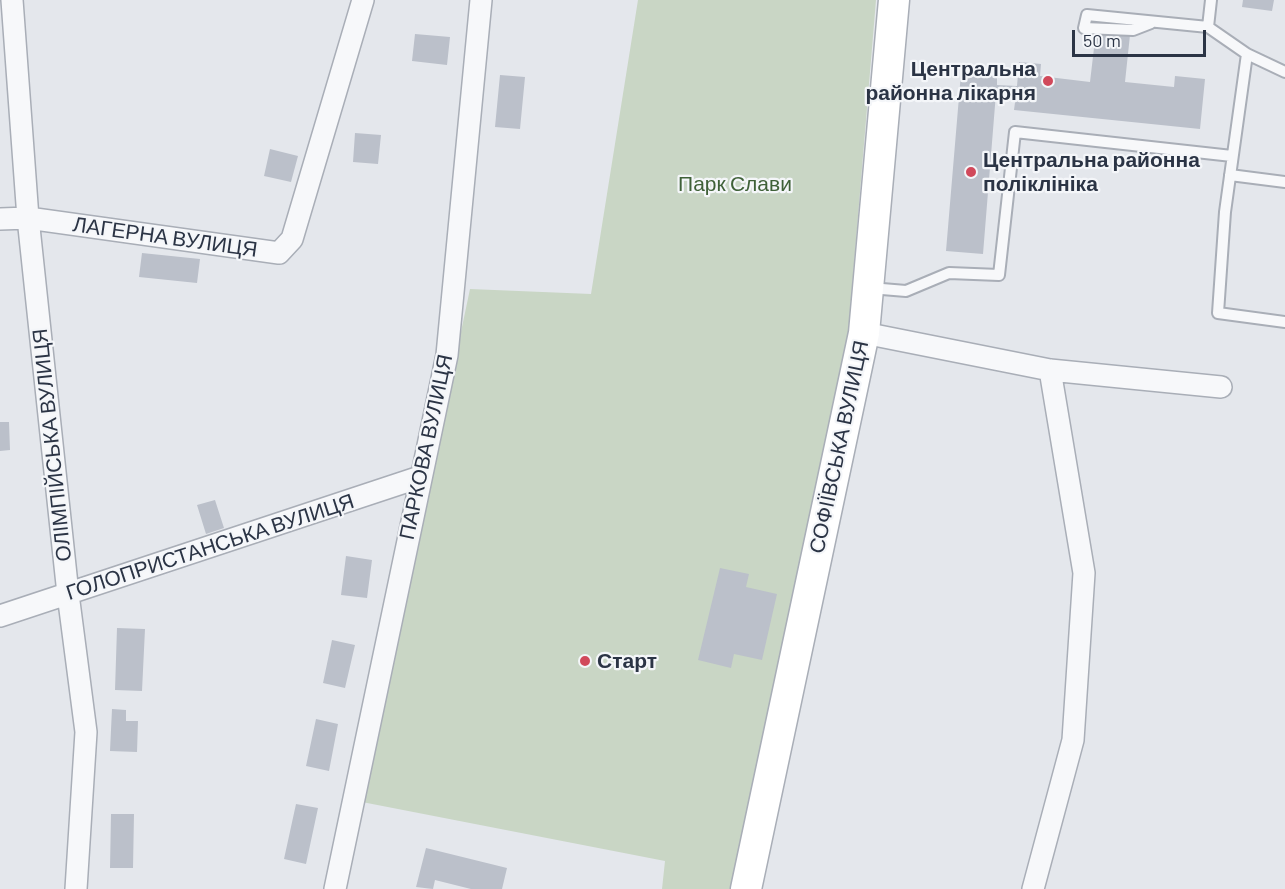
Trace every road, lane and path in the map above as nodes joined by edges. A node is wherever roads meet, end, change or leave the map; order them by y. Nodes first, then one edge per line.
1 (12, 0) edge
2 (363, 0) edge
3 (481, 0) edge
4 (894, 0) edge
5 (1211, 0) edge
6 (1151, 23) junction
7 (1208, 27) junction
8 (1247, 54) junction
9 (1285, 72) edge
10 (1232, 156) junction
11 (1230, 175) junction
12 (1285, 182) edge
13 (28, 218) junction
14 (0, 219) edge
15 (868, 288) junction
16 (1285, 322) edge
17 (864, 333) junction
18 (1050, 370) junction
19 (1221, 387) dead end
20 (420, 477) junction
21 (68, 594) junction
22 (0, 616) edge
23 (76, 889) edge
24 (335, 889) edge
25 (746, 889) edge
26 (1033, 889) edge

1 - 13 street, ОЛІМПІЙСЬКА ВУЛИЦЯ
2 - 13 street, ЛАГЕРНА ВУЛИЦЯ
3 - 20 street, ПАРКОВА ВУЛИЦЯ
4 - 15 street, СОФІЇВСЬКА ВУЛИЦЯ
5 - 7 lane
6 - 6 lane
6 - 7 lane
7 - 8 lane
8 - 9 lane
8 - 10 lane
10 - 11 lane
10 - 15 lane
11 - 12 lane
11 - 16 lane
13 - 14 street, ЛАГЕРНА ВУЛИЦЯ
13 - 21 street, ОЛІМПІЙСЬКА ВУЛИЦЯ
15 - 17 street, СОФІЇВСЬКА ВУЛИЦЯ
17 - 18 street
17 - 25 street, СОФІЇВСЬКА ВУЛИЦЯ
18 - 19 street
18 - 26 street
20 - 21 street, ГОЛОПРИСТАНСЬКА ВУЛИЦЯ
20 - 24 street, ПАРКОВА ВУЛИЦЯ
21 - 22 street, ГОЛОПРИСТАНСЬКА ВУЛИЦЯ
21 - 23 street, ОЛІМПІЙСЬКА ВУЛИЦЯ

